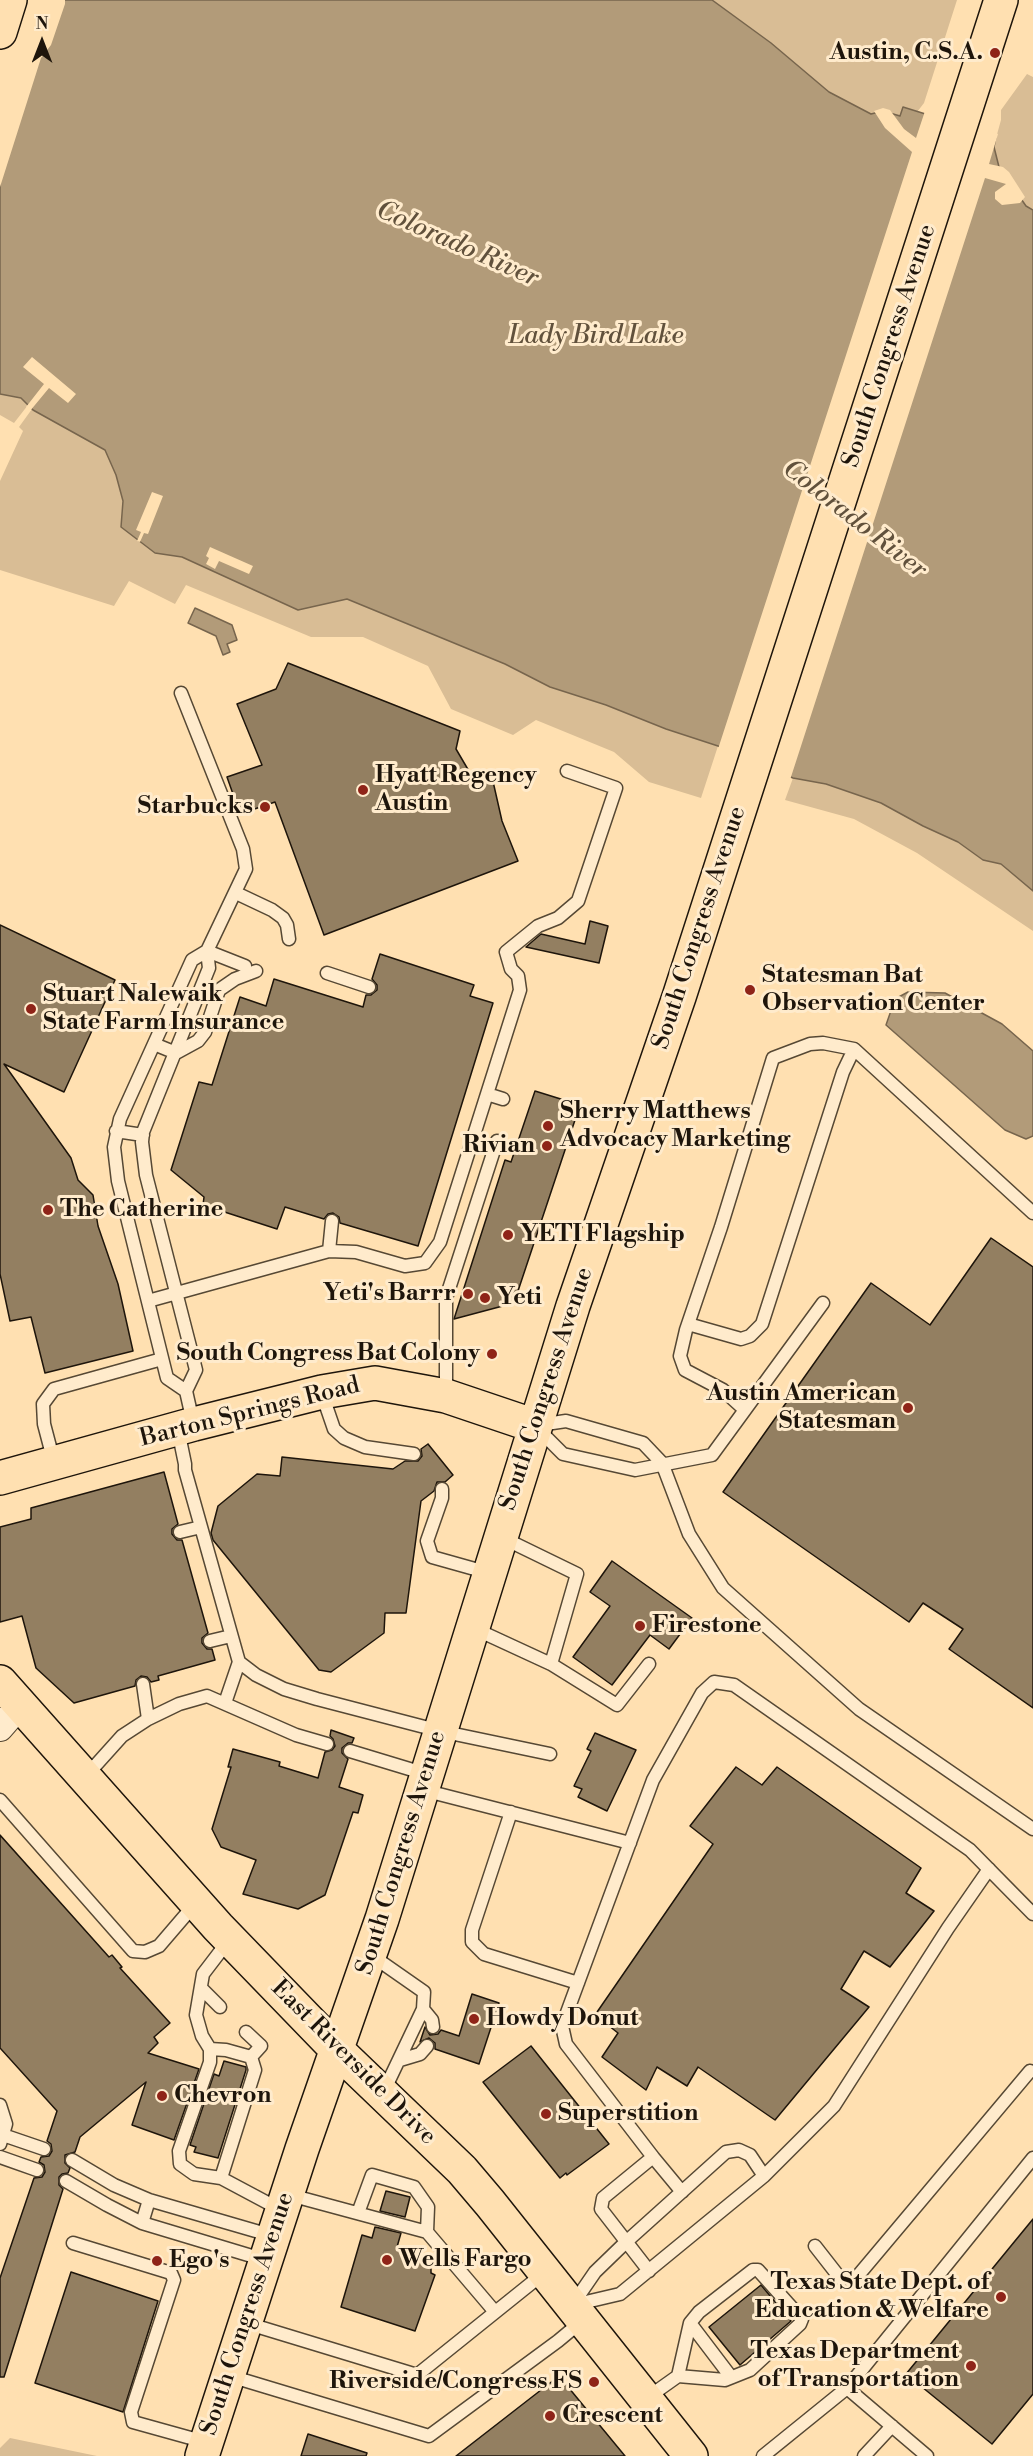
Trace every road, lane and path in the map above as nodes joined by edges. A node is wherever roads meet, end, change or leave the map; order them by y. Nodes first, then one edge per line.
1 (10, 0) edge
2 (1001, 0) edge
3 (0, 32) edge
4 (181, 693) dead end
5 (567, 771) dead end
6 (236, 893) junction
7 (289, 939) dead end
8 (207, 951) junction
9 (327, 973) dead end
10 (369, 987) dead end
11 (154, 1044) junction
12 (854, 1049) junction
13 (176, 1053) junction
14 (487, 1094) junction
15 (503, 1099) dead end
16 (116, 1131) junction
17 (143, 1135) junction
18 (497, 1140) dead end
19 (1033, 1213) edge
20 (332, 1221) dead end
21 (329, 1251) junction
22 (176, 1294) junction
23 (148, 1301) junction
24 (823, 1303) dead end
25 (688, 1324) junction
26 (162, 1359) junction
27 (186, 1391) junction
28 (322, 1392) junction
29 (446, 1396) junction
30 (745, 1410) junction
31 (186, 1426) junction
32 (535, 1426) junction
33 (414, 1454) dead end
34 (54, 1463) junction
35 (662, 1463) junction
36 (0, 1479) edge
37 (442, 1489) dead end
38 (201, 1527) junction
39 (180, 1532) dead end
40 (500, 1537) junction
41 (489, 1573) junction
42 (472, 1627) junction
43 (231, 1636) junction
44 (210, 1641) dead end
45 (239, 1662) junction
46 (551, 1664) junction
47 (649, 1664) dead end
48 (143, 1684) dead end
49 (225, 1703) junction
50 (7, 1705) edge
51 (148, 1719) junction
52 (440, 1731) junction
53 (327, 1744) dead end
54 (350, 1751) dead end
55 (550, 1754) dead end
56 (86, 1777) junction
57 (425, 1782) junction
58 (0, 1800) edge
59 (511, 1812) junction
60 (1033, 1829) edge
61 (630, 1843) junction
62 (989, 1869) junction
63 (196, 1902) junction
64 (1033, 1914) edge
65 (230, 1939) junction
66 (370, 1955) junction
67 (578, 1983) junction
68 (201, 1988) junction
69 (220, 2007) dead end
70 (423, 2009) junction
71 (433, 2027) dead end
72 (246, 2032) dead end
73 (427, 2046) dead end
74 (210, 2049) junction
75 (338, 2050) junction
76 (250, 2057) junction
77 (400, 2060) junction
78 (1030, 2071) dead end
79 (383, 2094) junction
80 (0, 2104) edge
81 (1, 2139) edge
82 (44, 2149) dead end
83 (0, 2157) edge
84 (654, 2157) junction
85 (1033, 2158) edge
86 (72, 2160) dead end
87 (37, 2170) dead end
88 (764, 2176) junction
89 (221, 2178) junction
90 (66, 2181) dead end
91 (682, 2193) junction
92 (149, 2200) junction
93 (358, 2213) junction
94 (142, 2223) junction
95 (277, 2225) junction
96 (428, 2232) junction
97 (626, 2242) junction
98 (73, 2243) dead end
99 (814, 2246) dead end
100 (649, 2271) junction
101 (545, 2272) junction
102 (495, 2312) junction
103 (572, 2321) junction
104 (245, 2323) junction
105 (690, 2323) junction
106 (229, 2376) junction
107 (678, 2376) junction
108 (731, 2377) junction
109 (848, 2388) junction
110 (646, 2399) junction
111 (892, 2426) junction
112 (204, 2449) edge
113 (691, 2456) edge
114 (763, 2456) edge
115 (864, 2456) edge
116 (927, 2456) edge

1 - 3 main road
2 - 32 main road, South Congress Avenue
4 - 6 lane
5 - 14 lane
6 - 7 lane
6 - 8 lane
8 - 11 lane
8 - 13 lane
8 - 13 lane
9 - 10 lane
11 - 13 lane
11 - 16 lane
12 - 19 lane
12 - 25 lane
12 - 25 lane
13 - 17 lane
14 - 15 lane
14 - 21 lane
16 - 17 lane
16 - 23 lane
17 - 22 lane
18 - 29 lane
20 - 21 lane
21 - 22 lane
22 - 23 lane
22 - 27 lane
23 - 26 lane
24 - 30 lane
25 - 30 lane
26 - 27 lane
26 - 34 lane
27 - 31 lane
28 - 29 main road, Barton Springs Road
28 - 31 main road, Barton Springs Road
28 - 33 lane
29 - 32 main road, Barton Springs Road
30 - 35 lane
31 - 34 main road, Barton Springs Road
31 - 38 lane
32 - 35 lane
32 - 35 lane
32 - 40 main road, South Congress Avenue
34 - 36 main road, Barton Springs Road
35 - 60 lane
37 - 41 lane
38 - 39 lane
38 - 43 lane
40 - 41 main road, South Congress Avenue
40 - 46 lane
41 - 42 main road, South Congress Avenue
42 - 46 lane
42 - 52 main road, South Congress Avenue
43 - 44 lane
43 - 45 lane
45 - 49 lane
45 - 52 lane
46 - 47 lane
48 - 51 lane
49 - 51 lane
49 - 53 lane
50 - 56 main road, East Riverside Drive
51 - 56 lane
52 - 55 lane
52 - 57 main road, South Congress Avenue
54 - 57 lane
56 - 63 main road, East Riverside Drive
57 - 59 lane
57 - 66 main road, South Congress Avenue
58 - 63 lane
59 - 61 lane
59 - 67 lane
61 - 62 lane
61 - 67 lane
62 - 64 lane
62 - 88 lane
63 - 65 main road, East Riverside Drive
65 - 68 lane
65 - 75 main road, East Riverside Drive
66 - 70 lane
66 - 75 main road, South Congress Avenue
67 - 84 lane
68 - 69 lane
68 - 74 lane
70 - 71 lane
70 - 77 lane
72 - 76 lane
73 - 77 lane
74 - 76 lane
74 - 89 lane
75 - 79 main road, East Riverside Drive
75 - 95 main road, South Congress Avenue
76 - 89 lane
77 - 79 lane
78 - 99 lane
79 - 101 main road, East Riverside Drive
80 - 81 lane
81 - 82 lane
83 - 87 lane
84 - 91 lane
84 - 97 lane
85 - 109 lane
86 - 92 lane
88 - 91 lane
88 - 100 lane
89 - 95 lane
90 - 94 lane
91 - 97 lane
92 - 94 lane
92 - 95 lane
93 - 95 lane
93 - 96 lane
93 - 96 lane
94 - 95 lane
95 - 104 main road, South Congress Avenue
96 - 102 lane
97 - 100 lane
97 - 103 lane
98 - 112 lane
100 - 103 lane
101 - 102 lane
101 - 103 main road, East Riverside Drive
102 - 104 lane
103 - 106 lane
103 - 110 main road, East Riverside Drive
104 - 106 main road, South Congress Avenue
105 - 107 lane
105 - 108 lane
105 - 108 lane
106 - 112 main road, South Congress Avenue
107 - 108 lane
107 - 110 lane
109 - 111 lane
109 - 114 lane
110 - 113 main road, East Riverside Drive
111 - 115 lane
111 - 116 lane

